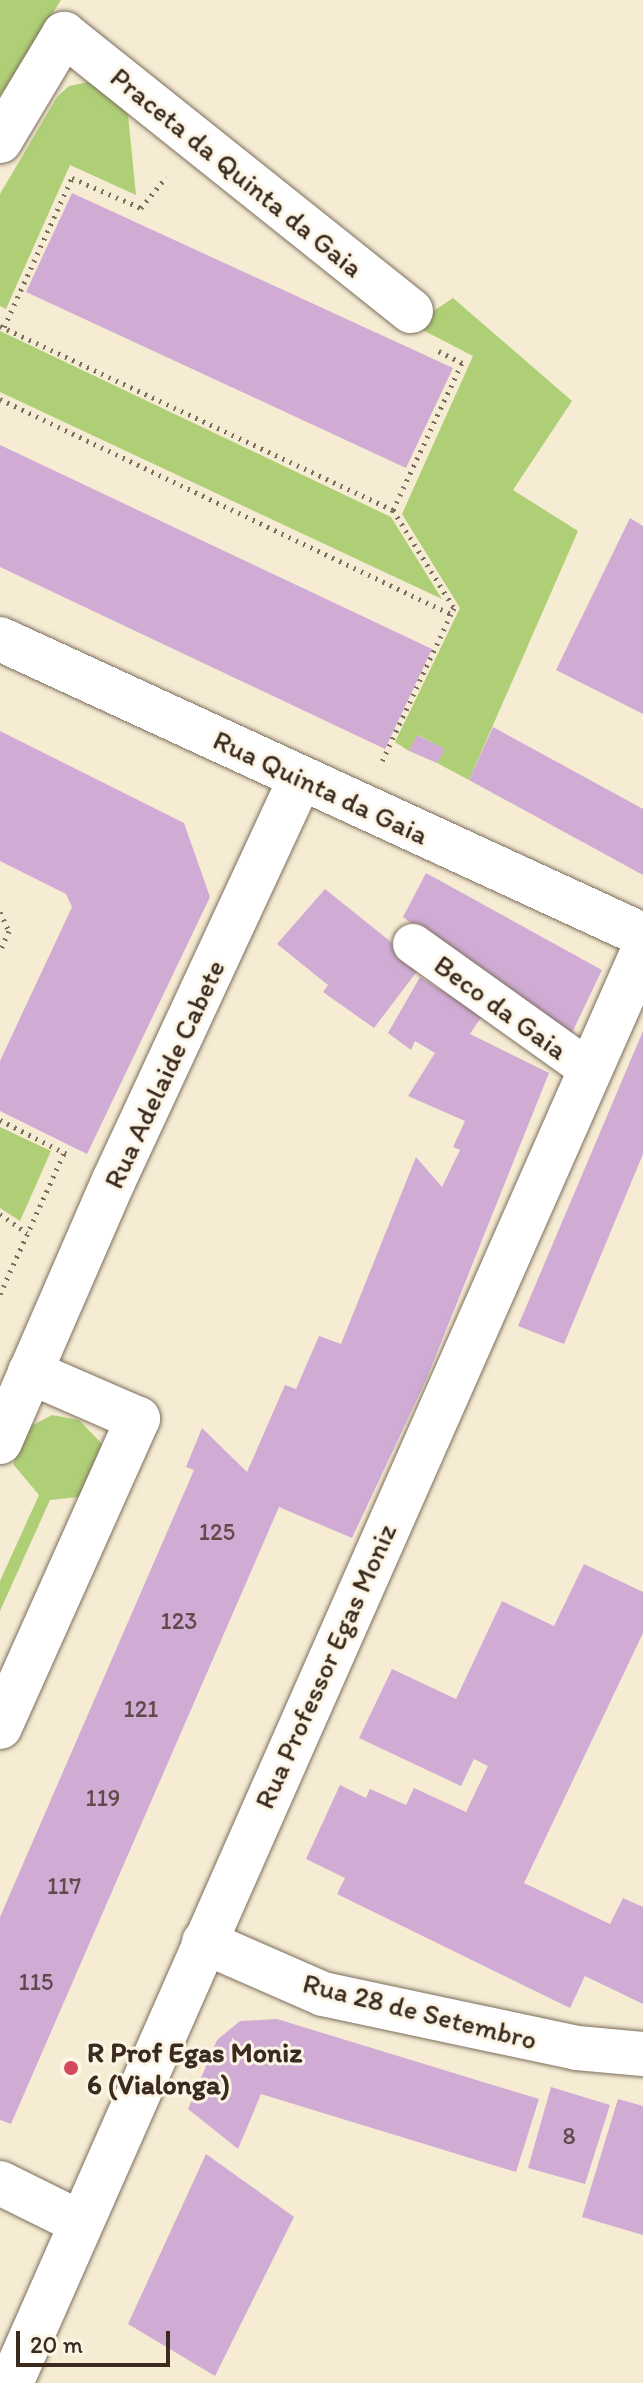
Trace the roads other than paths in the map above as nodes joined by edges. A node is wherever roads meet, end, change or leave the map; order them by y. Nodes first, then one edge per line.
1 (0, 141) edge
2 (411, 311) road end
3 (0, 639) edge
4 (301, 778) junction
5 (643, 935) edge
6 (413, 944) dead end
7 (643, 951) edge
8 (588, 1069) junction
9 (30, 1372) junction
10 (0, 1442) edge
11 (0, 1727) edge
12 (204, 1942) junction
13 (643, 2054) edge
14 (0, 2183) edge
15 (81, 2223) junction
16 (11, 2383) edge

1 - 2 street, Praceta da Quinta da Gaia
3 - 4 street, Rua Quinta da Gaia
4 - 5 street, Rua Quinta da Gaia
4 - 9 street, Rua Adelaide Cabete
6 - 8 street, Beco da Gaia
7 - 8 street, Rua Professor Egas Moniz
8 - 12 street, Rua Professor Egas Moniz
9 - 10 street, Rua Adelaide Cabete
9 - 11 street
12 - 13 street, Rua 28 de Setembro
12 - 15 street, Rua Professor Egas Moniz
14 - 15 street
15 - 16 street, Rua Professor Egas Moniz

